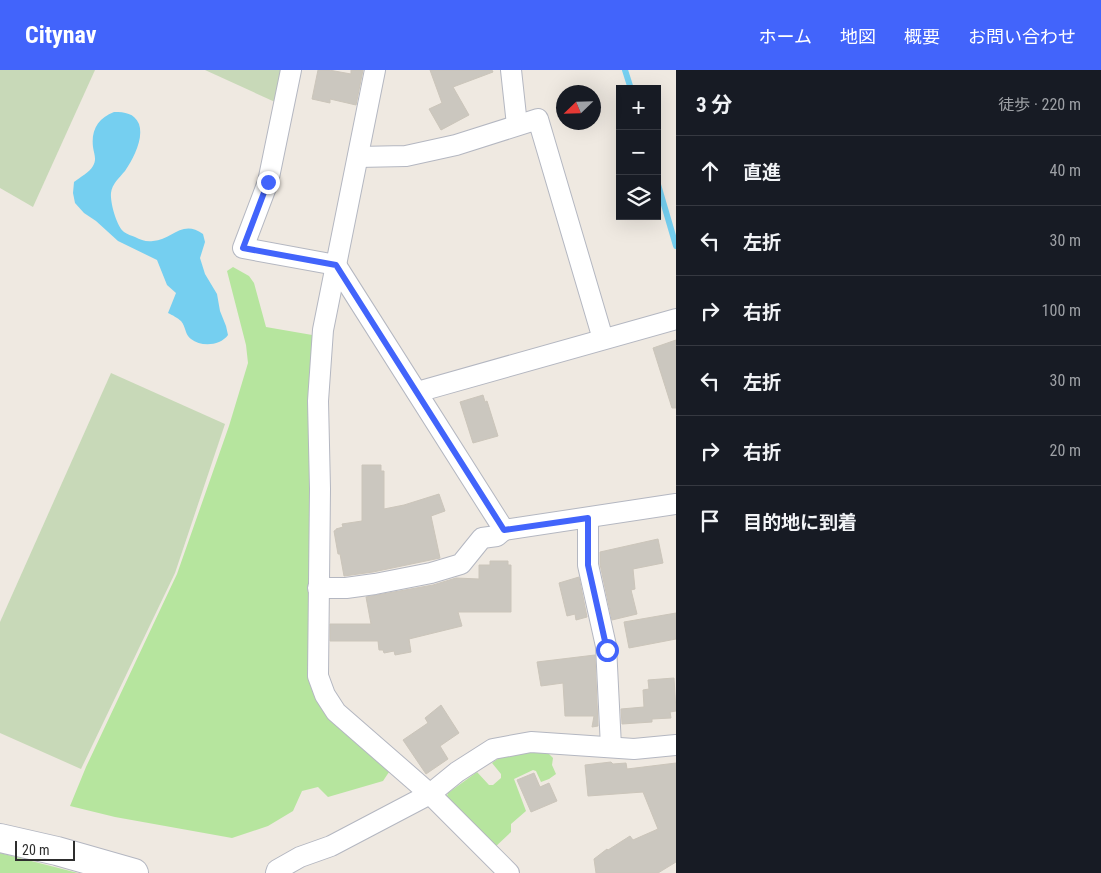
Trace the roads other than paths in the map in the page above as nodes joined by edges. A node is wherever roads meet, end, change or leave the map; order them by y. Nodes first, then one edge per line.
1 (292, 70) edge
2 (375, 70) edge
3 (511, 70) edge
4 (517, 126) junction
5 (358, 157) junction
6 (336, 265) junction
7 (676, 319) edge
8 (603, 339) junction
9 (417, 392) junction
10 (676, 504) edge
11 (588, 518) junction
12 (504, 530) junction
13 (318, 588) junction
14 (676, 745) edge
15 (611, 747) junction
16 (430, 794) junction
17 (0, 838) edge
18 (134, 873) edge
19 (276, 873) edge
20 (508, 873) edge

1 - 6 street
2 - 5 street
3 - 4 street
4 - 5 street
4 - 8 street
5 - 6 street
6 - 9 street
6 - 13 street
7 - 8 street
8 - 9 street
9 - 12 street
10 - 11 street
11 - 12 street
11 - 15 street
12 - 13 street
13 - 16 street
14 - 15 street
15 - 16 street
16 - 19 street
16 - 20 street
17 - 18 street

